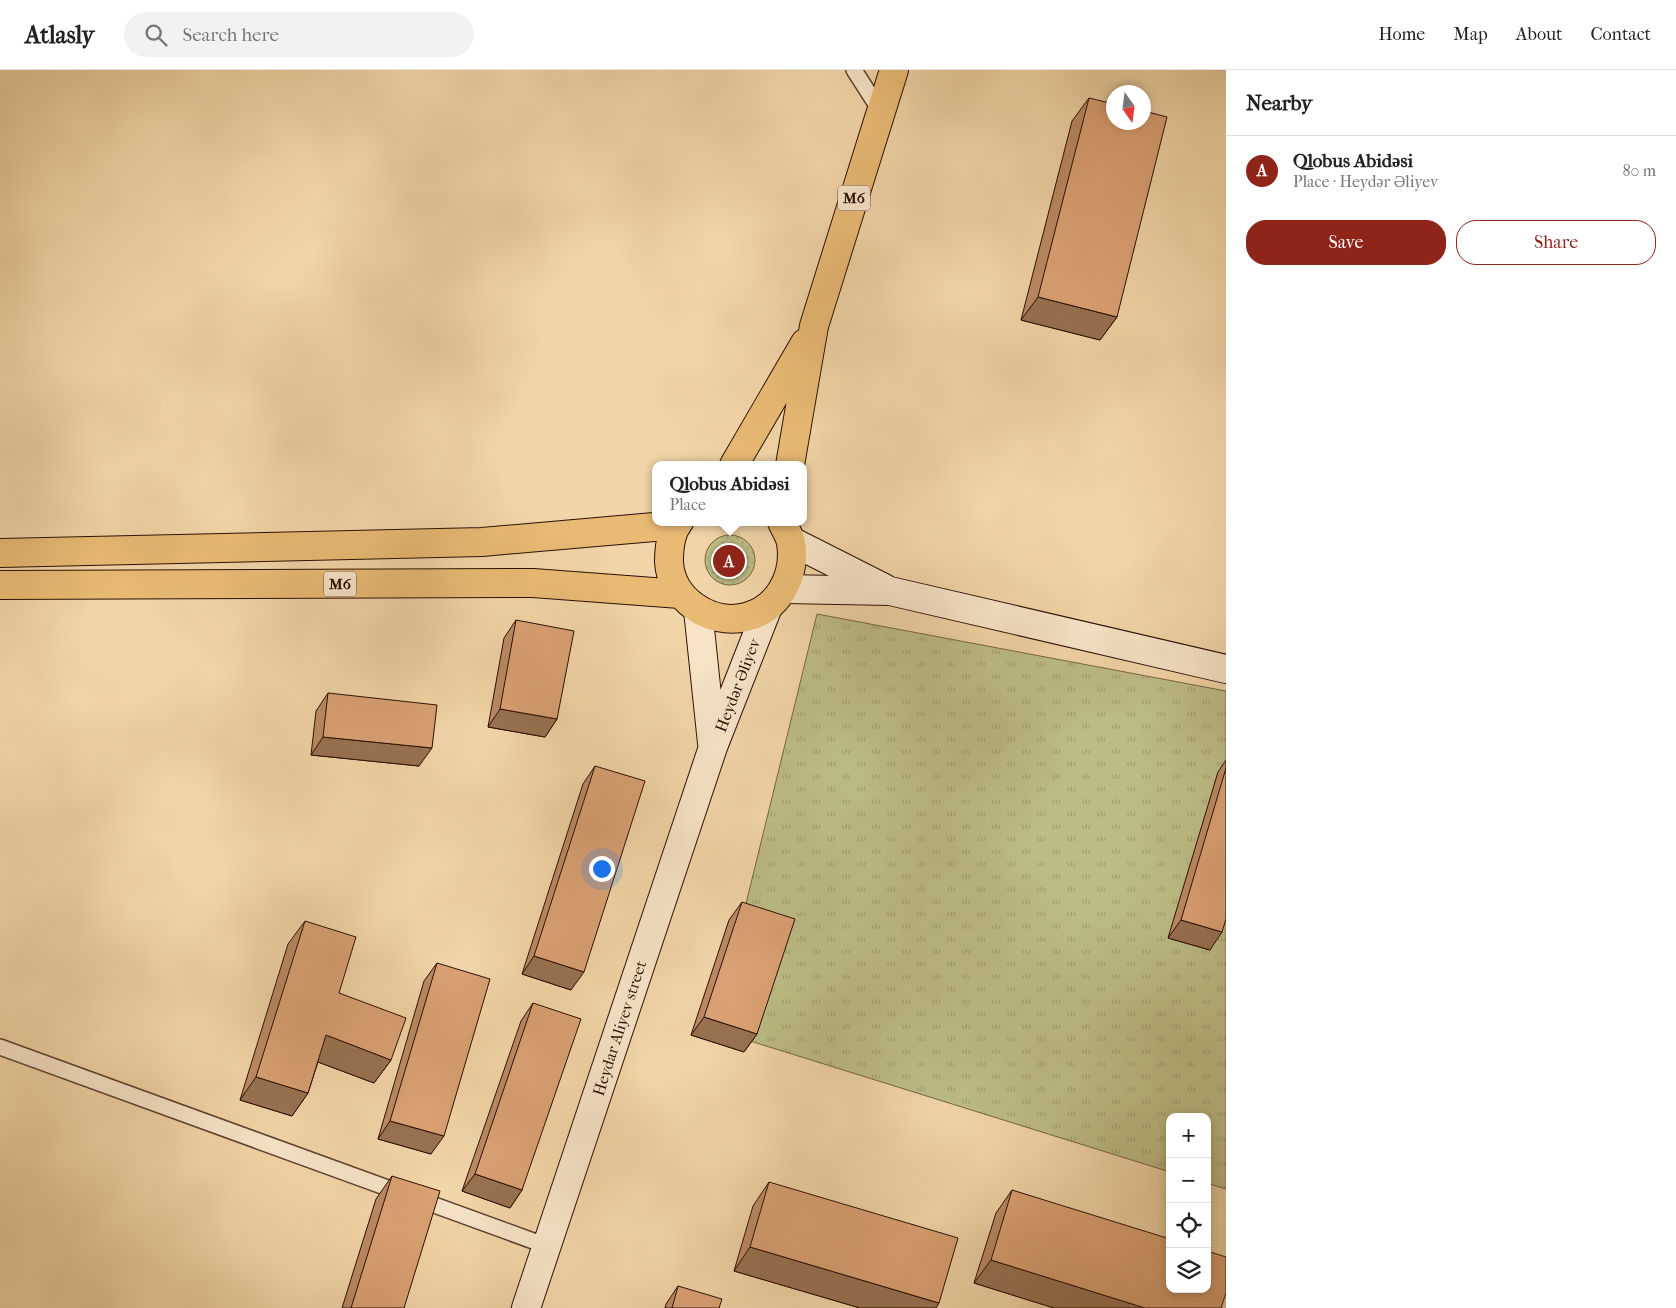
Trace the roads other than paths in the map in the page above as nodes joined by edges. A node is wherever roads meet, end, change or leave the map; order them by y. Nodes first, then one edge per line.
1 (854, 70) edge
2 (894, 70) edge
3 (881, 112) junction
4 (814, 326) junction
5 (736, 461) edge
6 (791, 461) edge
7 (652, 526) edge
8 (677, 526) edge
9 (787, 532) edge
10 (0, 553) edge
11 (0, 585) edge
12 (890, 591) junction
13 (776, 598) junction
14 (689, 602) junction
15 (1226, 669) edge
16 (713, 747) junction
17 (0, 1047) edge
18 (547, 1246) junction
19 (526, 1308) edge

1 - 3 lane
2 - 3 highway, M6
3 - 4 highway, M6
4 - 5 highway, M6
4 - 6 highway, M6
7 - 10 highway
8 - 14 highway
9 - 12 main road
9 - 13 highway
11 - 14 highway, M6
12 - 13 main road
12 - 15 main road
13 - 14 highway
13 - 16 main road, Heydər Əliyev
14 - 16 main road, Heydər Əliyev
16 - 18 main road, Heydar Aliyev street
17 - 18 lane
18 - 19 main road, Heydar Aliyev street

